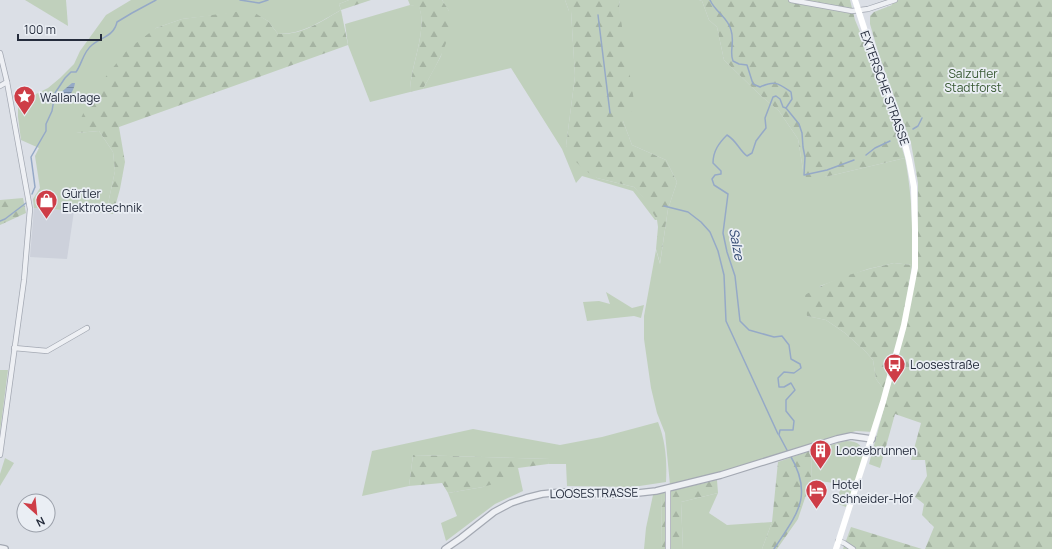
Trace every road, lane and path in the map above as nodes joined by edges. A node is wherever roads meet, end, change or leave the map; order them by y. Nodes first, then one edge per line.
1 (791, 0) edge
2 (855, 0) edge
3 (895, 0) edge
4 (858, 11) junction
5 (0, 53) edge
6 (7, 82) junction
7 (0, 86) edge
8 (87, 328) dead end
9 (14, 348) junction
10 (872, 439) junction
11 (0, 455) edge
12 (668, 488) junction
13 (838, 541) junction
14 (0, 548) edge
15 (5, 549) edge
16 (445, 549) edge
17 (668, 549) edge
18 (836, 549) edge
19 (853, 549) edge

1 - 4 street
2 - 4 main road, EXTERSCHE STRASSE
3 - 4 street
4 - 10 main road, EXTERSCHE STRASSE
5 - 6 street
6 - 7 street
6 - 9 street
8 - 9 street
9 - 11 street
10 - 12 street, LOOSESTRASSE
10 - 13 main road, EXTERSCHE STRASSE
12 - 16 street, LOOSESTRASSE
12 - 17 street
13 - 18 main road, EXTERSCHE STRASSE
13 - 19 street
14 - 15 street

